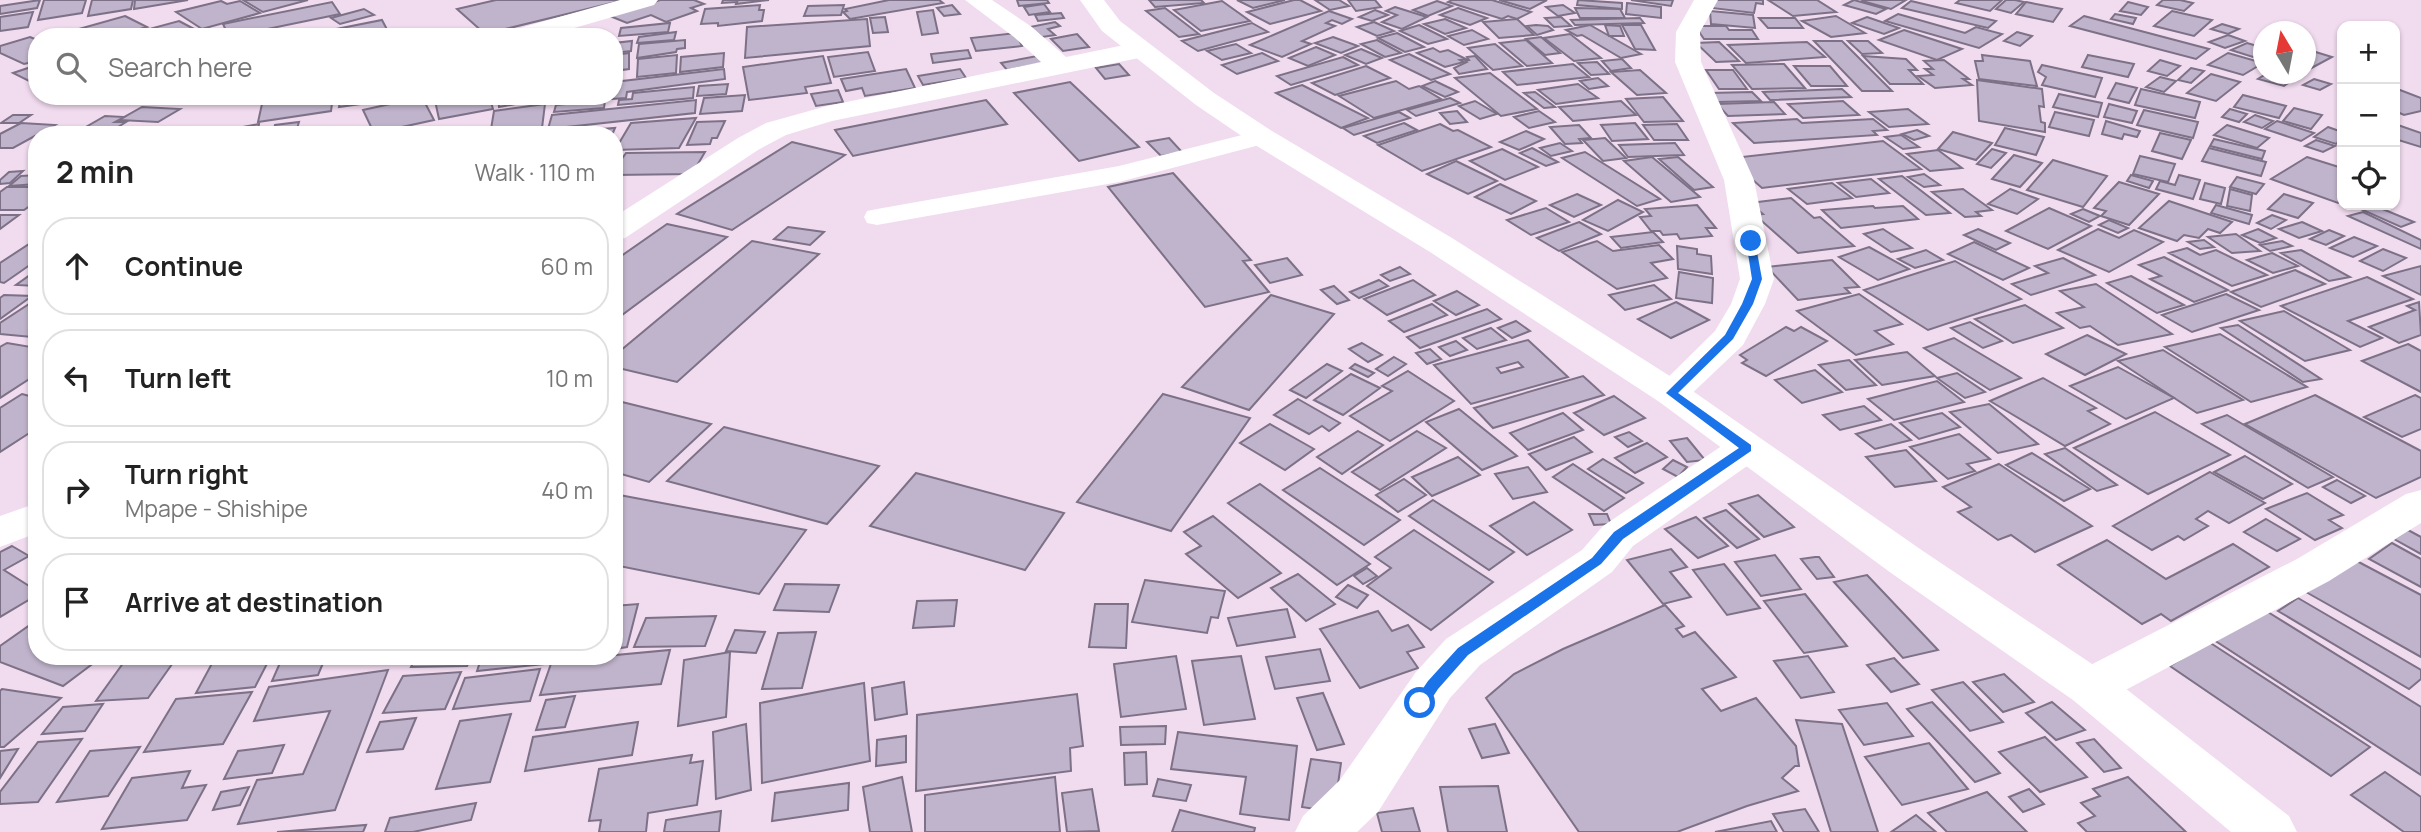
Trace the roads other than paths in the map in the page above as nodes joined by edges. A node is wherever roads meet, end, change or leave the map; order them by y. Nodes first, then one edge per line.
1 (646, 0) edge
2 (977, 0) edge
3 (1092, 0) edge
4 (1706, 0) edge
5 (547, 28) edge
6 (1139, 50) junction
7 (1060, 66) junction
8 (1262, 137) junction
9 (877, 217) dead end
10 (623, 224) edge
11 (1671, 393) junction
12 (1746, 448) junction
13 (2421, 504) edge
14 (28, 521) edge
15 (0, 532) edge
16 (2090, 687) junction
17 (1322, 832) edge
18 (2270, 832) edge

1 - 5 street
2 - 7 street
3 - 6 street
4 - 11 street
6 - 7 street
6 - 8 street
7 - 10 street
8 - 9 lane
8 - 11 street
11 - 12 street
12 - 16 street
12 - 17 street
13 - 16 street
14 - 15 street
16 - 18 street

